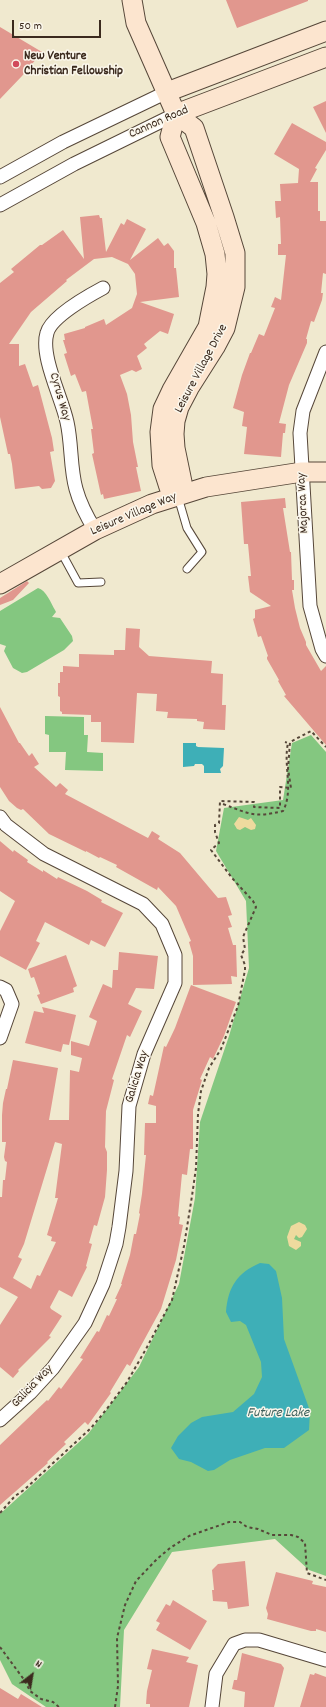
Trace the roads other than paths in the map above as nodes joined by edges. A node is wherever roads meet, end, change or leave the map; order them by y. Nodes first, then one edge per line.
1 (132, 0) edge
2 (326, 31) edge
3 (326, 57) edge
4 (167, 92) junction
5 (176, 114) junction
6 (0, 177) edge
7 (0, 205) edge
8 (103, 288) dead end
9 (326, 352) edge
10 (302, 472) junction
11 (326, 472) edge
12 (178, 495) junction
13 (95, 530) junction
14 (60, 550) junction
15 (187, 569) dead end
16 (101, 582) dead end
17 (0, 584) edge
18 (326, 656) edge
19 (0, 817) edge
20 (0, 987) edge
21 (0, 1038) edge
22 (0, 1420) edge
23 (326, 1660) edge
24 (212, 1707) edge

1 - 4 street
2 - 4 street, Cannon Road
3 - 5 street, Cannon Road
4 - 5 street
4 - 6 street, Cannon Road
5 - 7 street, Cannon Road
5 - 12 street, Leisure Village Drive
8 - 13 street, Cyrus Way
9 - 10 street, Majorca Way
10 - 11 street, Leisure Village Way
10 - 12 street, Leisure Village Way
10 - 18 street, Majorca Way
12 - 13 street, Leisure Village Way
12 - 15 lane
13 - 14 street, Leisure Village Way
14 - 16 lane
14 - 17 street, Leisure Village Way
19 - 22 street, Galicia Way
20 - 21 street
23 - 24 street

